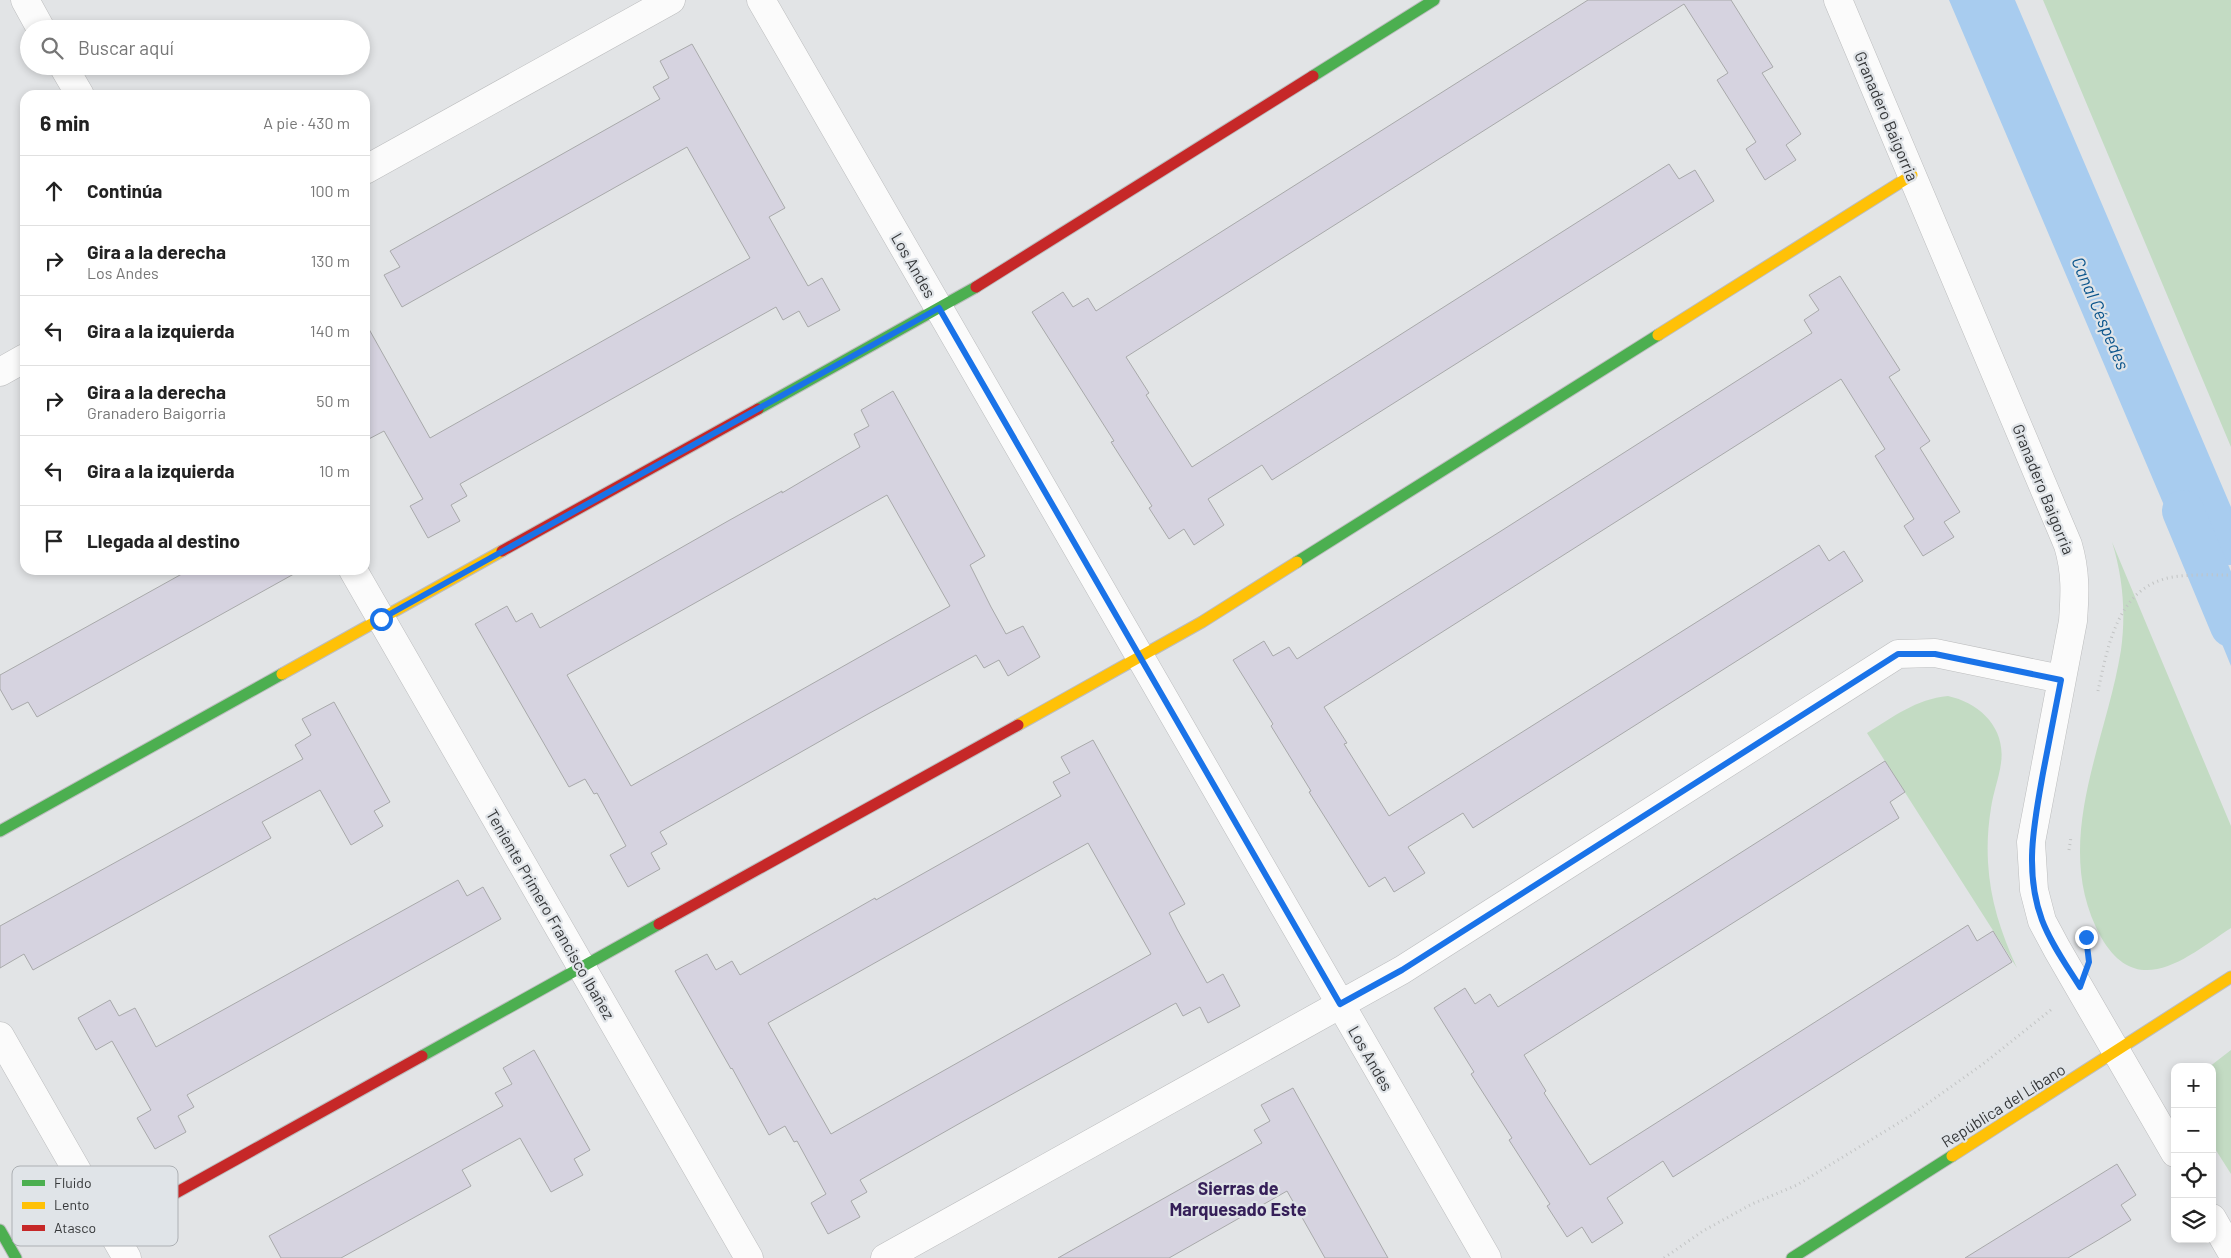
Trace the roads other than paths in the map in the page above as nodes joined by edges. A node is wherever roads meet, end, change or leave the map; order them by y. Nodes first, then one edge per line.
1 (25, 0) edge
2 (670, 0) edge
3 (761, 0) edge
4 (1434, 0) edge
5 (1838, 0) edge
6 (36, 20) edge
7 (68, 75) edge
8 (77, 90) edge
9 (370, 167) edge
10 (1912, 175) junction
11 (939, 308) junction
12 (20, 361) edge
13 (0, 372) edge
14 (356, 575) edge
15 (381, 619) junction
16 (1140, 657) junction
17 (2061, 680) junction
18 (0, 831) edge
19 (582, 967) junction
20 (2231, 977) edge
21 (1340, 1004) junction
22 (0, 1036) edge
23 (2116, 1052) junction
24 (2171, 1146) edge
25 (75, 1166) edge
26 (178, 1192) edge
27 (2216, 1225) edge
28 (0, 1230) edge
29 (121, 1246) edge
30 (2231, 1250) edge
31 (16, 1258) edge
32 (128, 1258) edge
33 (749, 1258) edge
34 (885, 1258) edge
35 (1487, 1258) edge
36 (1792, 1258) edge

1 - 6 street
2 - 9 street
3 - 11 street, Los Andes
4 - 11 street
5 - 10 street, Granadero Baigorria
7 - 8 street
10 - 16 street
10 - 17 street, Granadero Baigorria
11 - 15 street
11 - 16 street, Los Andes
12 - 13 street
14 - 15 street, Teniente Primero Francisco Ibañez
15 - 18 street
15 - 19 street, Teniente Primero Francisco Ibañez
16 - 19 street
16 - 21 street, Los Andes
17 - 21 street
17 - 23 street, Granadero Baigorria
19 - 26 street
19 - 33 street, Teniente Primero Francisco Ibañez
20 - 23 street, República del Líbano
21 - 34 street
21 - 35 street, Los Andes
22 - 25 street
23 - 24 street, Granadero Baigorria
23 - 36 street, República del Líbano
27 - 30 street
28 - 31 street
29 - 32 street

